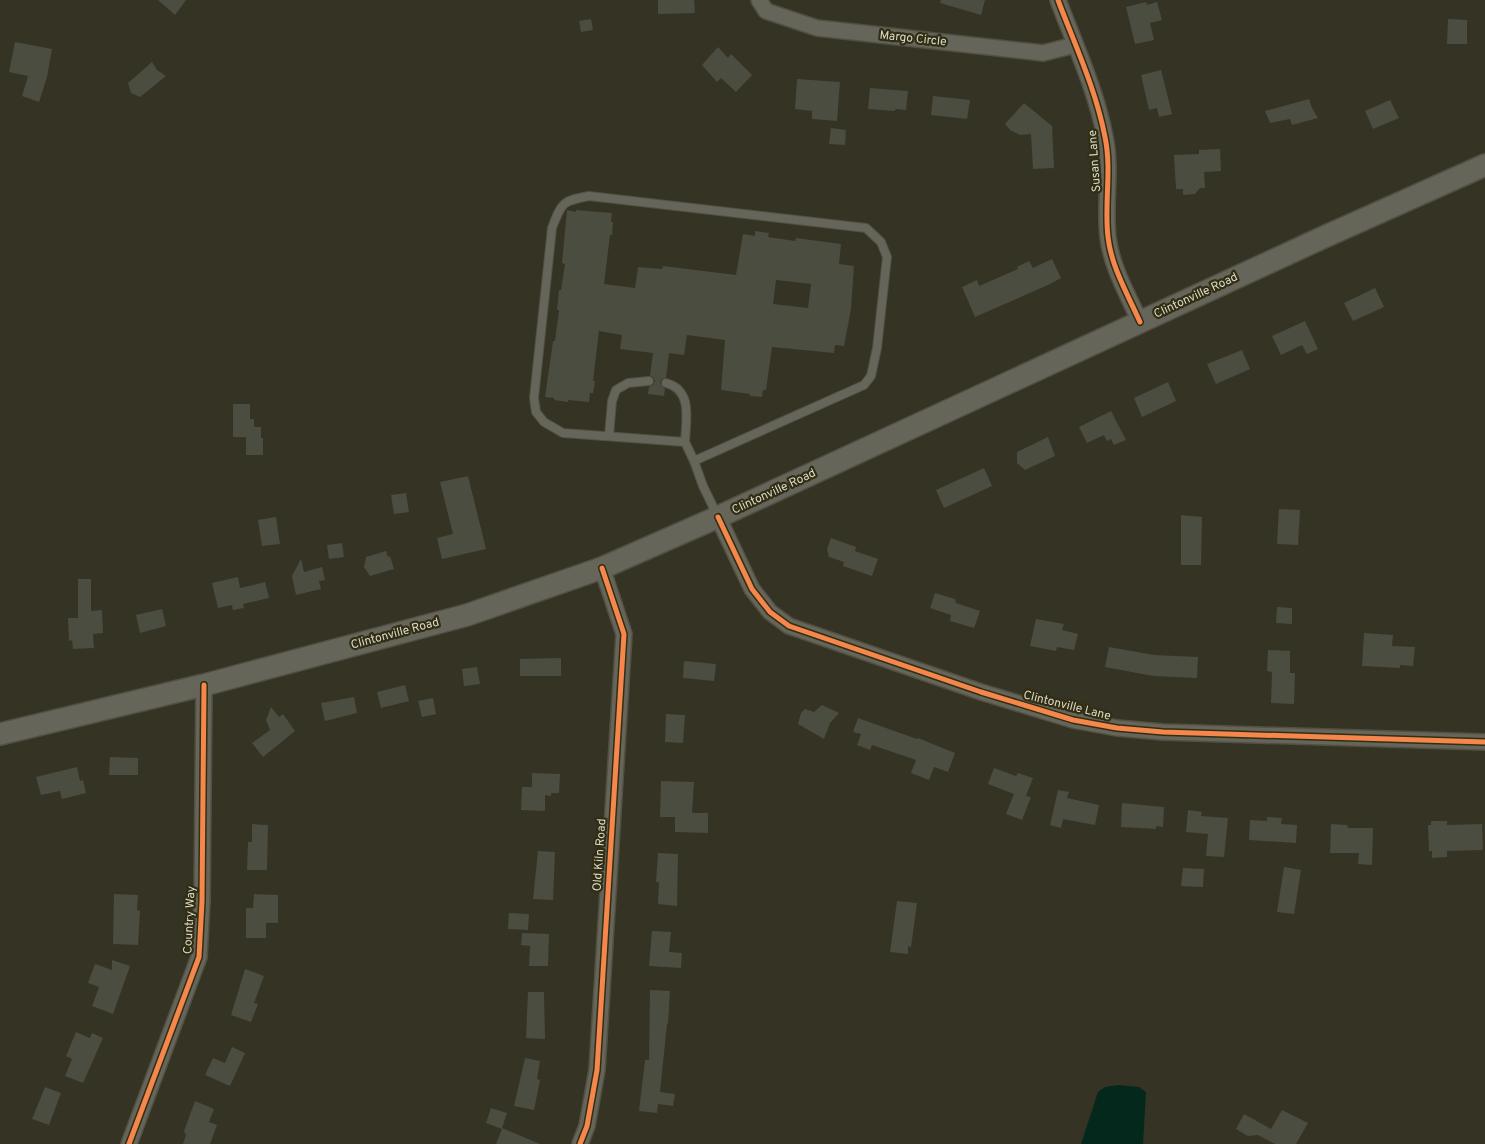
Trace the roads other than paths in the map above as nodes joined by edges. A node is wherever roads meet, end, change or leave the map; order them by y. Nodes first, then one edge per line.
1 (759, 0) edge
2 (1058, 0) edge
3 (1075, 45) junction
4 (1485, 165) edge
5 (1140, 322) junction
6 (649, 382) dead end
7 (666, 384) dead end
8 (609, 436) junction
9 (685, 442) junction
10 (694, 461) junction
11 (718, 517) junction
12 (602, 568) junction
13 (204, 685) junction
14 (0, 734) edge
15 (1485, 742) edge
16 (129, 1144) edge
17 (580, 1144) edge

1 - 3 street, Margo Circle
2 - 3 street, Susan Lane
3 - 5 street, Susan Lane
4 - 5 main road, Clintonville Road
5 - 11 main road, Clintonville Road
6 - 8 lane
7 - 9 lane
8 - 9 lane
8 - 10 lane
9 - 10 lane
10 - 11 lane
11 - 12 main road, Clintonville Road
11 - 15 street, Clintonville Lane
12 - 13 main road, Clintonville Road
12 - 17 street, Old Kiln Road
13 - 14 main road, Clintonville Road
13 - 16 street, Country Way

